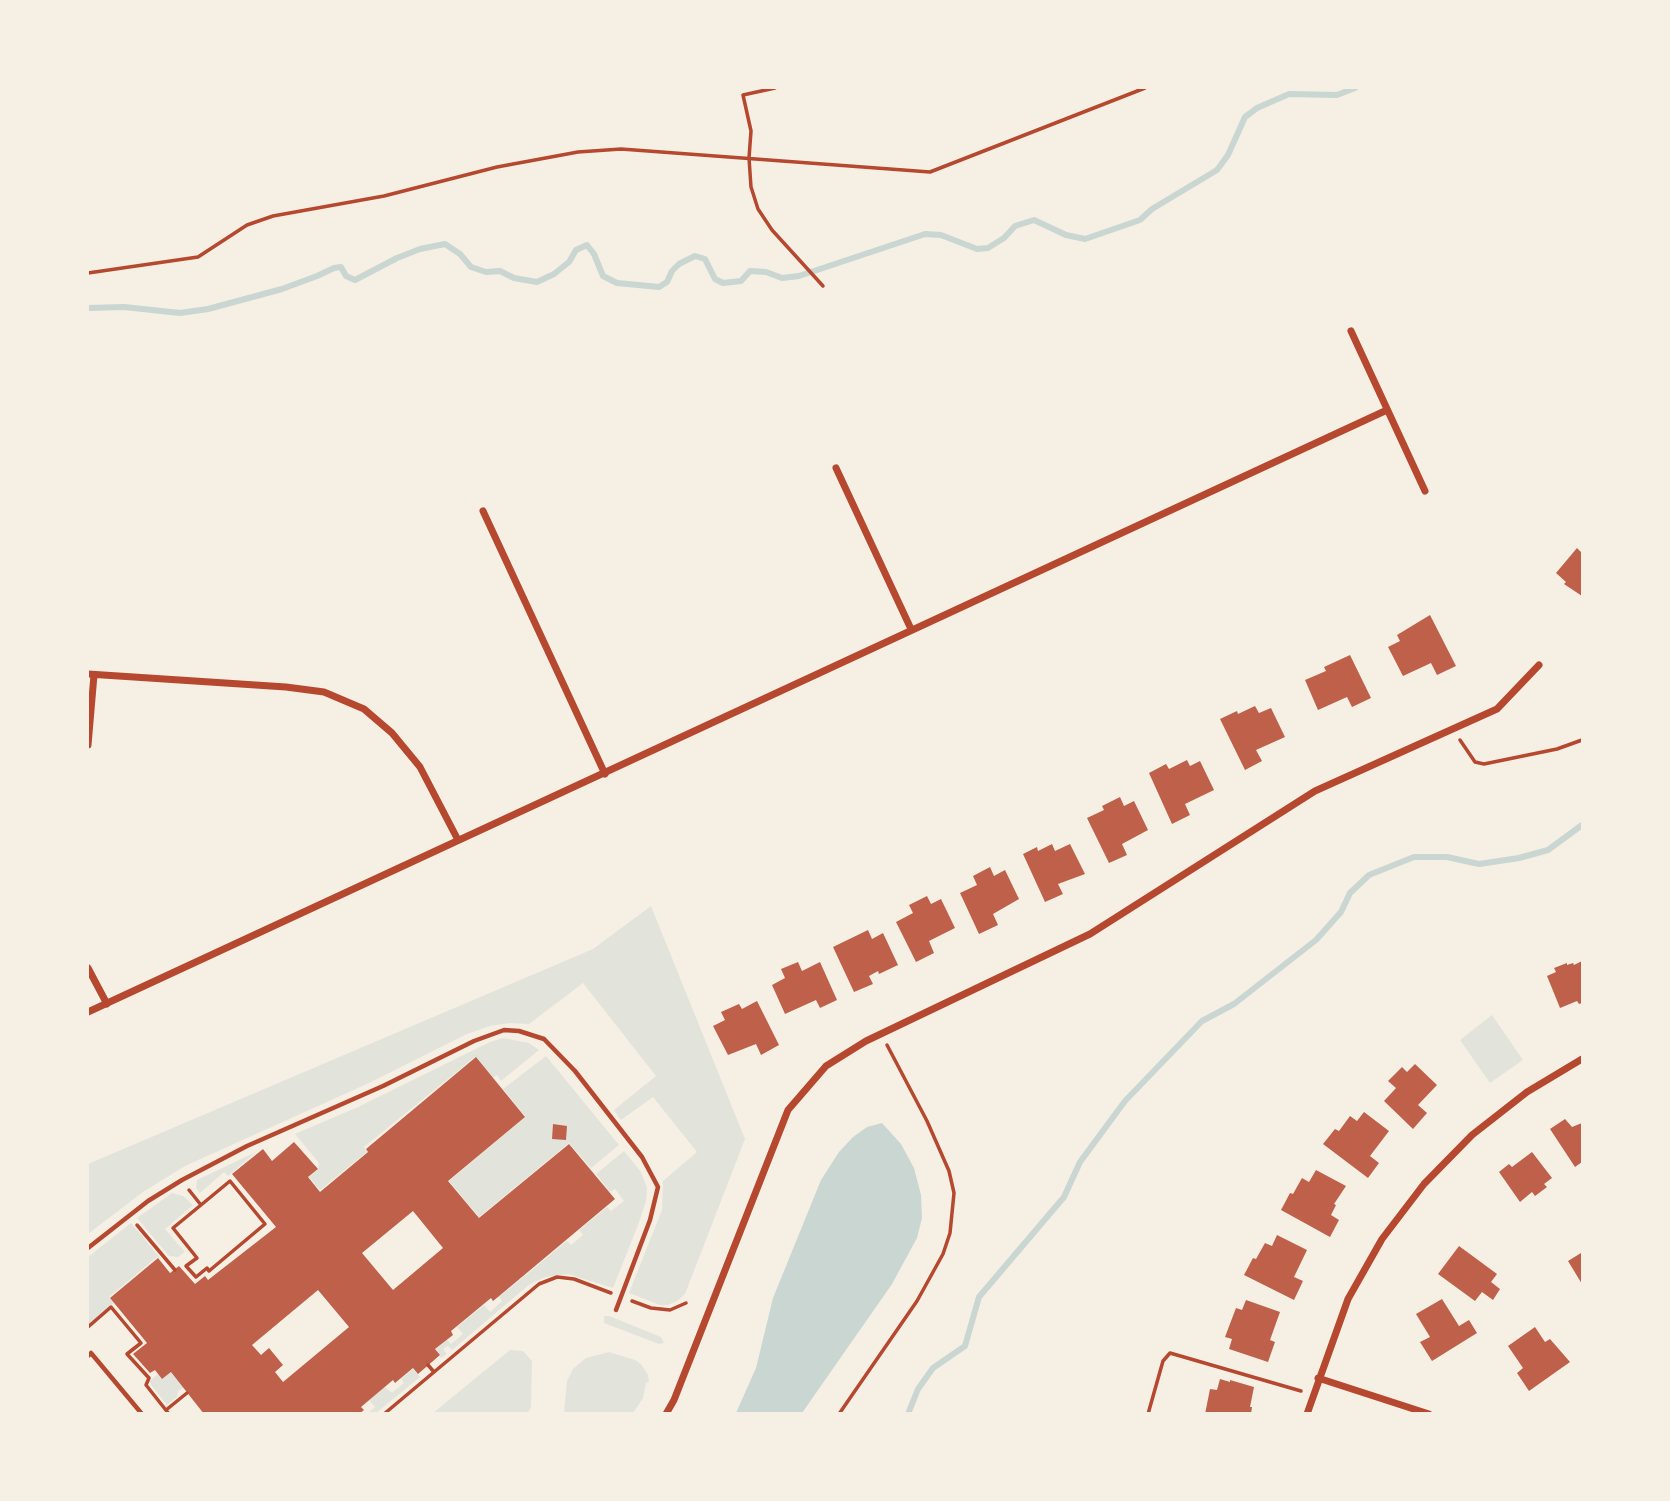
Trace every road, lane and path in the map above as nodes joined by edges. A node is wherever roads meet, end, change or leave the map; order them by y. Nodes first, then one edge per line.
1 (775, 88) edge
2 (1145, 88) edge
3 (749, 158) junction
4 (88, 273) edge
5 (823, 286) dead end
6 (1351, 331) dead end
7 (1387, 410) junction
8 (835, 468) dead end
9 (1425, 491) dead end
10 (483, 511) dead end
11 (911, 629) junction
12 (1539, 665) dead end
13 (91, 674) edge
14 (1455, 729) junction
15 (1583, 740) edge
16 (88, 745) edge
17 (605, 774) junction
18 (458, 839) junction
19 (88, 968) edge
20 (107, 1004) junction
21 (88, 1012) edge
22 (881, 1034) junction
23 (1583, 1059) edge
24 (182, 1180) junction
25 (201, 1205) junction
26 (129, 1215) junction
27 (88, 1248) edge
28 (175, 1269) dead end
29 (621, 1297) junction
30 (686, 1303) dead end
31 (616, 1310) dead end
32 (88, 1327) edge
33 (88, 1356) edge
34 (428, 1365) dead end
35 (433, 1372) junction
36 (1318, 1378) junction
37 (187, 1393) dead end
38 (1313, 1395) junction
39 (167, 1412) edge
40 (142, 1413) edge
41 (384, 1413) edge
42 (666, 1413) edge
43 (839, 1413) edge
44 (1148, 1413) edge
45 (1307, 1413) edge
46 (1429, 1413) edge

1 - 3 path
2 - 3 path
3 - 4 path
3 - 5 path
6 - 7 street
7 - 9 street
7 - 11 street
8 - 11 street
10 - 17 street
11 - 17 street
12 - 14 street
13 - 16 street
13 - 18 street
14 - 15 path
14 - 22 street
17 - 18 street
18 - 20 street
19 - 20 street
20 - 21 street
22 - 42 street
22 - 43 path
23 - 36 street
24 - 25 path
24 - 26 lane
24 - 29 lane
25 - 25 path
26 - 27 lane
26 - 28 path
29 - 30 path
29 - 31 lane
29 - 35 path
32 - 39 path
33 - 40 lane
34 - 35 path
35 - 41 path
36 - 38 street
36 - 46 street
37 - 39 path
38 - 44 path
38 - 45 street

